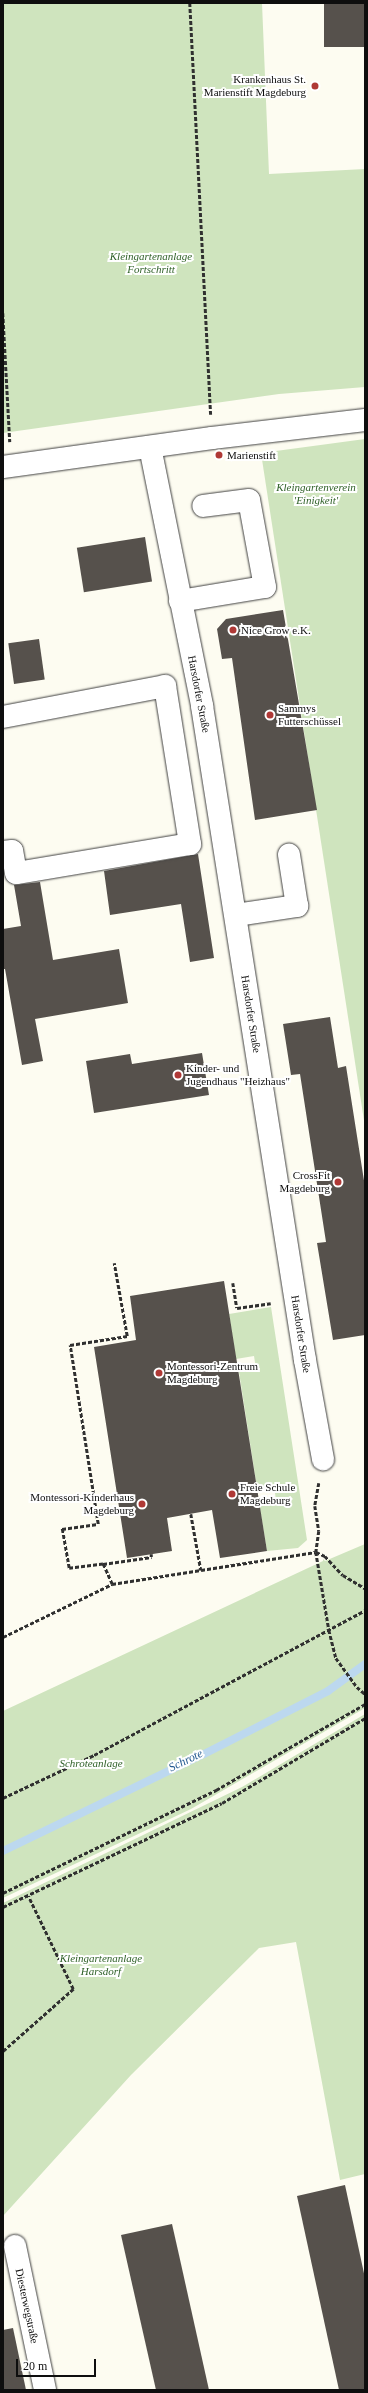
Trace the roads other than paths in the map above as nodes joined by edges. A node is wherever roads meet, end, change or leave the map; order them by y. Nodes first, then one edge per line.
1 (365, 420) edge
2 (150, 447) junction
3 (7, 467) edge
4 (203, 506) dead end
5 (180, 601) junction
6 (3, 716) edge
7 (3, 852) edge
8 (289, 855) dead end
9 (236, 914) junction
10 (323, 1459) road end
11 (15, 2246) dead end
12 (45, 2390) edge

1 - 2 street
2 - 3 street
2 - 5 street, Harsdorfer Straße
4 - 5 street
5 - 9 street, Harsdorfer Straße
6 - 7 street
8 - 9 street
9 - 10 street, Harsdorfer Straße
11 - 12 street, Diesterwegstraße

